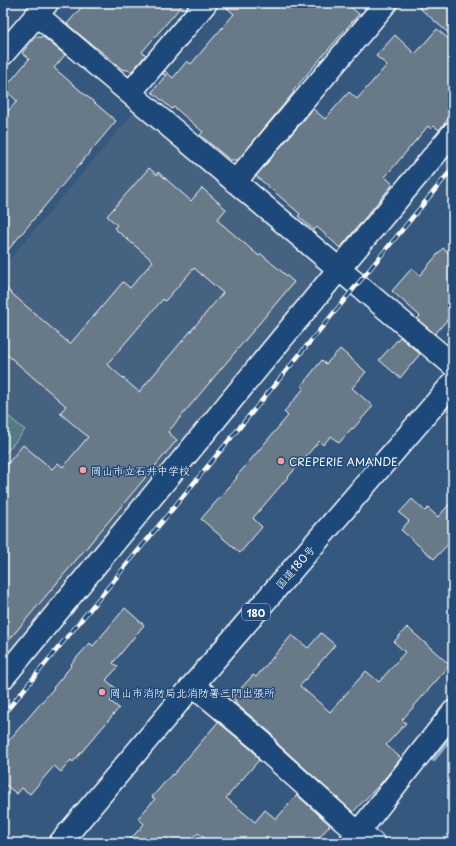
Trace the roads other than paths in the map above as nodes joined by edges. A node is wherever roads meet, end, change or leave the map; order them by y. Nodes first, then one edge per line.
1 (206, 3) edge
2 (386, 3) edge
3 (42, 9) edge
4 (3, 54) edge
5 (130, 93) junction
6 (453, 133) edge
7 (235, 182) junction
8 (339, 269) junction
9 (453, 365) edge
10 (453, 383) edge
11 (3, 678) edge
12 (193, 685) junction
13 (453, 712) edge
14 (360, 840) edge
15 (60, 843) edge

1 - 5 main road
2 - 7 main road
3 - 4 main road
3 - 5 main road
5 - 7 main road
6 - 8 main road
7 - 8 main road
8 - 9 main road
8 - 11 main road
10 - 12 main road, 国道180号 / 180
12 - 14 main road
12 - 15 main road, 国道180号 / 180
13 - 14 main road

